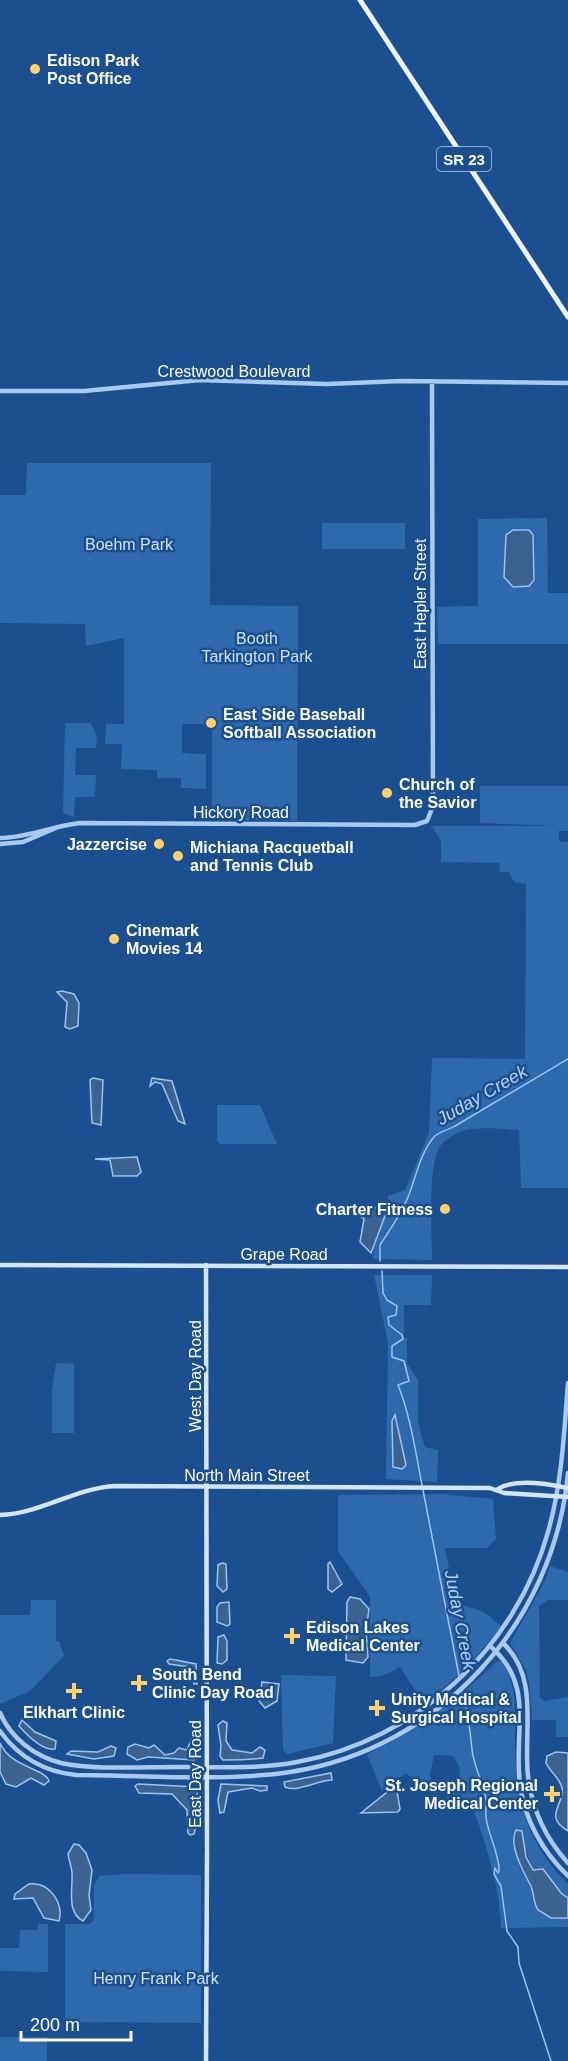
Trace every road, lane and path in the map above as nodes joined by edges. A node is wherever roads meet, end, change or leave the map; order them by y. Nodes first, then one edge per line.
1 (360, 0) edge
2 (568, 317) edge
3 (432, 381) junction
4 (568, 383) edge
5 (0, 391) edge
6 (424, 823) joint
7 (58, 827) junction
8 (0, 838) edge
9 (0, 844) edge
10 (0, 1265) edge
11 (206, 1265) junction
12 (568, 1267) edge
13 (568, 1383) edge
14 (568, 1473) edge
15 (558, 1486) junction
16 (207, 1487) junction
17 (567, 1488) edge
18 (498, 1489) junction
19 (557, 1495) junction
20 (566, 1496) edge
21 (0, 1515) edge
22 (496, 1638) junction
23 (503, 1644) junction
24 (490, 1646) junction
25 (497, 1652) junction
26 (0, 1713) edge
27 (0, 1731) edge
28 (207, 1767) junction
29 (207, 1775) junction
30 (568, 1863) edge
31 (568, 1876) edge
32 (206, 2061) edge

1 - 2 main road, SR 23
3 - 4 street, Crestwood Boulevard
3 - 5 street, Crestwood Boulevard
3 - 6 street, East Hepler Street
6 - 7 street, Hickory Road
7 - 8 street, Hickory Road
7 - 9 street, Hickory Road
10 - 11 main road, Grape Road
11 - 12 main road, Grape Road
11 - 16 main road, West Day Road
13 - 15 street
14 - 17 street
15 - 17 main road, North Main Street
15 - 18 main road, North Main Street
15 - 19 street
16 - 18 main road, North Main Street
16 - 21 main road, North Main Street
16 - 28 main road, East Day Road
17 - 20 street
18 - 19 main road, North Main Street
19 - 20 main road, North Main Street
19 - 22 street
20 - 23 street
22 - 23 street
22 - 24 street
23 - 25 street
23 - 30 street
24 - 25 street
24 - 28 street
25 - 29 street
25 - 31 street
26 - 28 street
27 - 29 street
28 - 29 main road, East Day Road
29 - 32 main road, East Day Road

